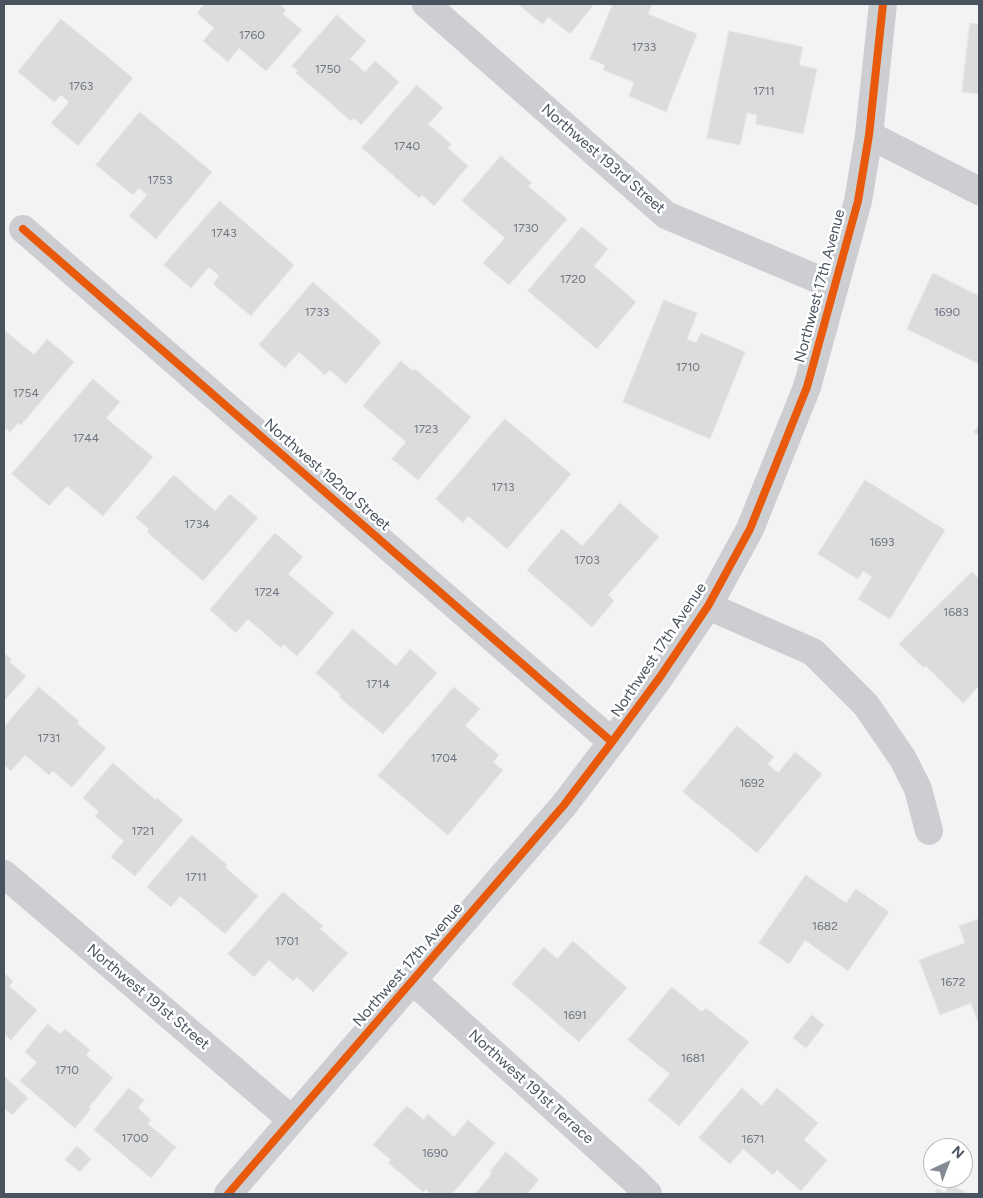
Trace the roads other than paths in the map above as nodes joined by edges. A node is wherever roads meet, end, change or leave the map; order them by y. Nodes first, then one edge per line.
1 (426, 4) edge
2 (883, 4) edge
3 (869, 135) junction
4 (979, 191) edge
5 (23, 229) dead end
6 (834, 286) junction
7 (708, 606) junction
8 (612, 742) junction
9 (929, 831) dead end
10 (4, 874) edge
11 (412, 980) junction
12 (292, 1120) junction
13 (228, 1194) edge
14 (648, 1194) edge

1 - 6 street, Northwest 193rd Street
2 - 3 street, Northwest 17th Avenue
3 - 4 street
3 - 6 street, Northwest 17th Avenue
5 - 8 street, Northwest 192nd Street
6 - 7 street, Northwest 17th Avenue
7 - 8 street, Northwest 17th Avenue
7 - 9 street
8 - 11 street, Northwest 17th Avenue
10 - 12 street, Northwest 191st Street
11 - 12 street, Northwest 17th Avenue
11 - 14 street, Northwest 191st Terrace
12 - 13 street, Northwest 17th Avenue

